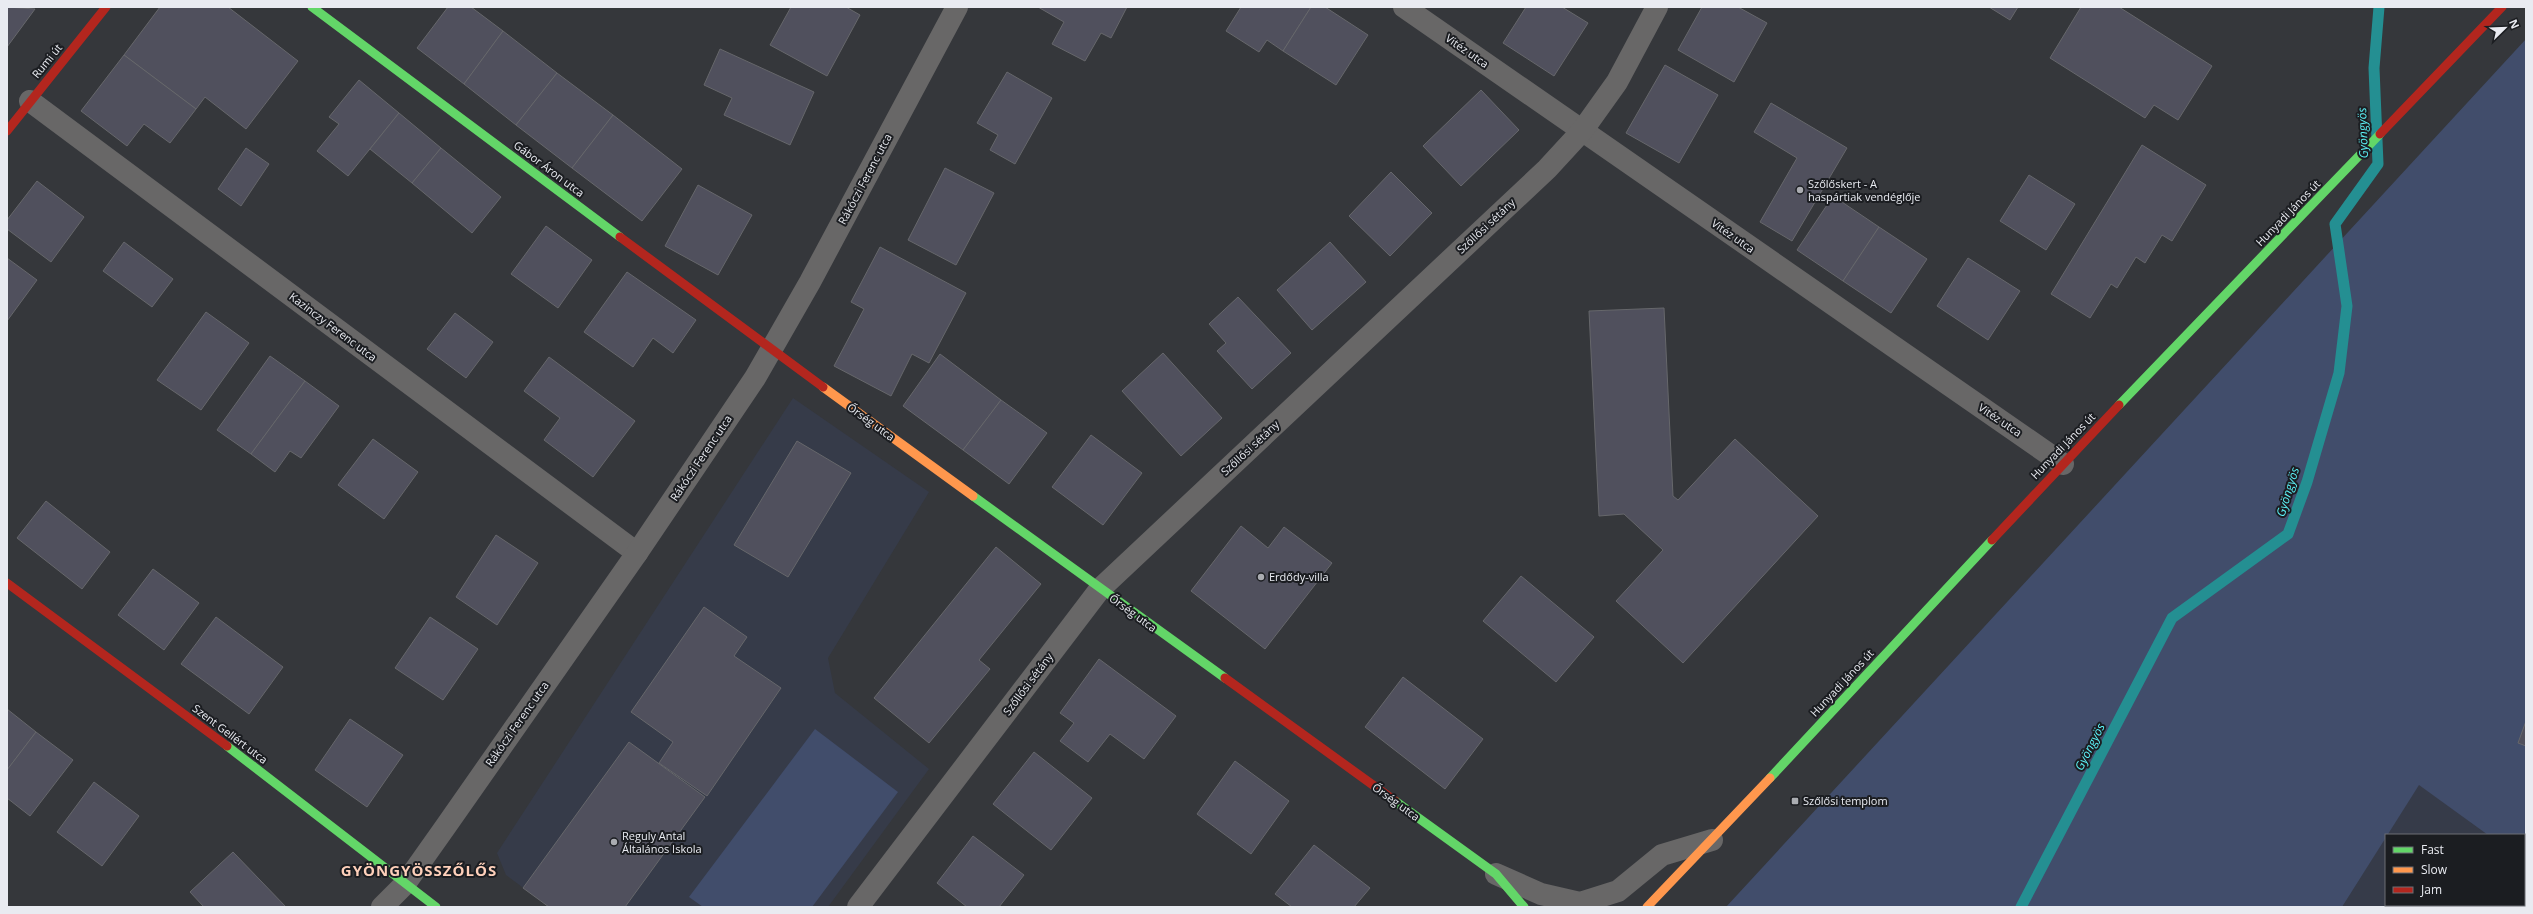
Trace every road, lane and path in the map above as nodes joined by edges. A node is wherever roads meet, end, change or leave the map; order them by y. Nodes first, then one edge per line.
1 (106, 7) edge
2 (312, 7) edge
3 (956, 7) edge
4 (1404, 7) edge
5 (1657, 7) edge
6 (2502, 7) edge
7 (30, 101) junction
8 (7, 130) edge
9 (1582, 131) junction
10 (770, 349) junction
11 (2063, 464) junction
12 (637, 553) junction
13 (7, 583) edge
14 (1100, 589) junction
15 (1712, 840) junction
16 (1496, 874) junction
17 (405, 884) junction
18 (382, 907) edge
19 (436, 907) edge
20 (858, 907) edge
21 (1524, 907) edge
22 (1647, 907) edge

1 - 7 street, Rumi út
2 - 10 street, Gábor Áron utca
3 - 10 street, Rákóczi Ferenc utca
4 - 9 street, Vitéz utca
5 - 9 street, Szőllősi sétány
6 - 11 street, Hunyadi János út
7 - 8 street, Rumi út
7 - 12 street, Kazinczy Ferenc utca
9 - 11 street, Vitéz utca
9 - 14 street, Szőllősi sétány
10 - 12 street, Rákóczi Ferenc utca
10 - 14 street, Őrség utca
11 - 15 street, Hunyadi János út
12 - 17 street, Rákóczi Ferenc utca
13 - 17 street, Szent Gellért utca
14 - 16 street, Őrség utca
14 - 20 street, Szőllősi sétány
15 - 16 street, Őrség utca
15 - 22 street, Hunyadi János út
16 - 21 street, Őrség utca
17 - 18 street, Rákóczi Ferenc utca
17 - 19 street, Szent Gellért utca

